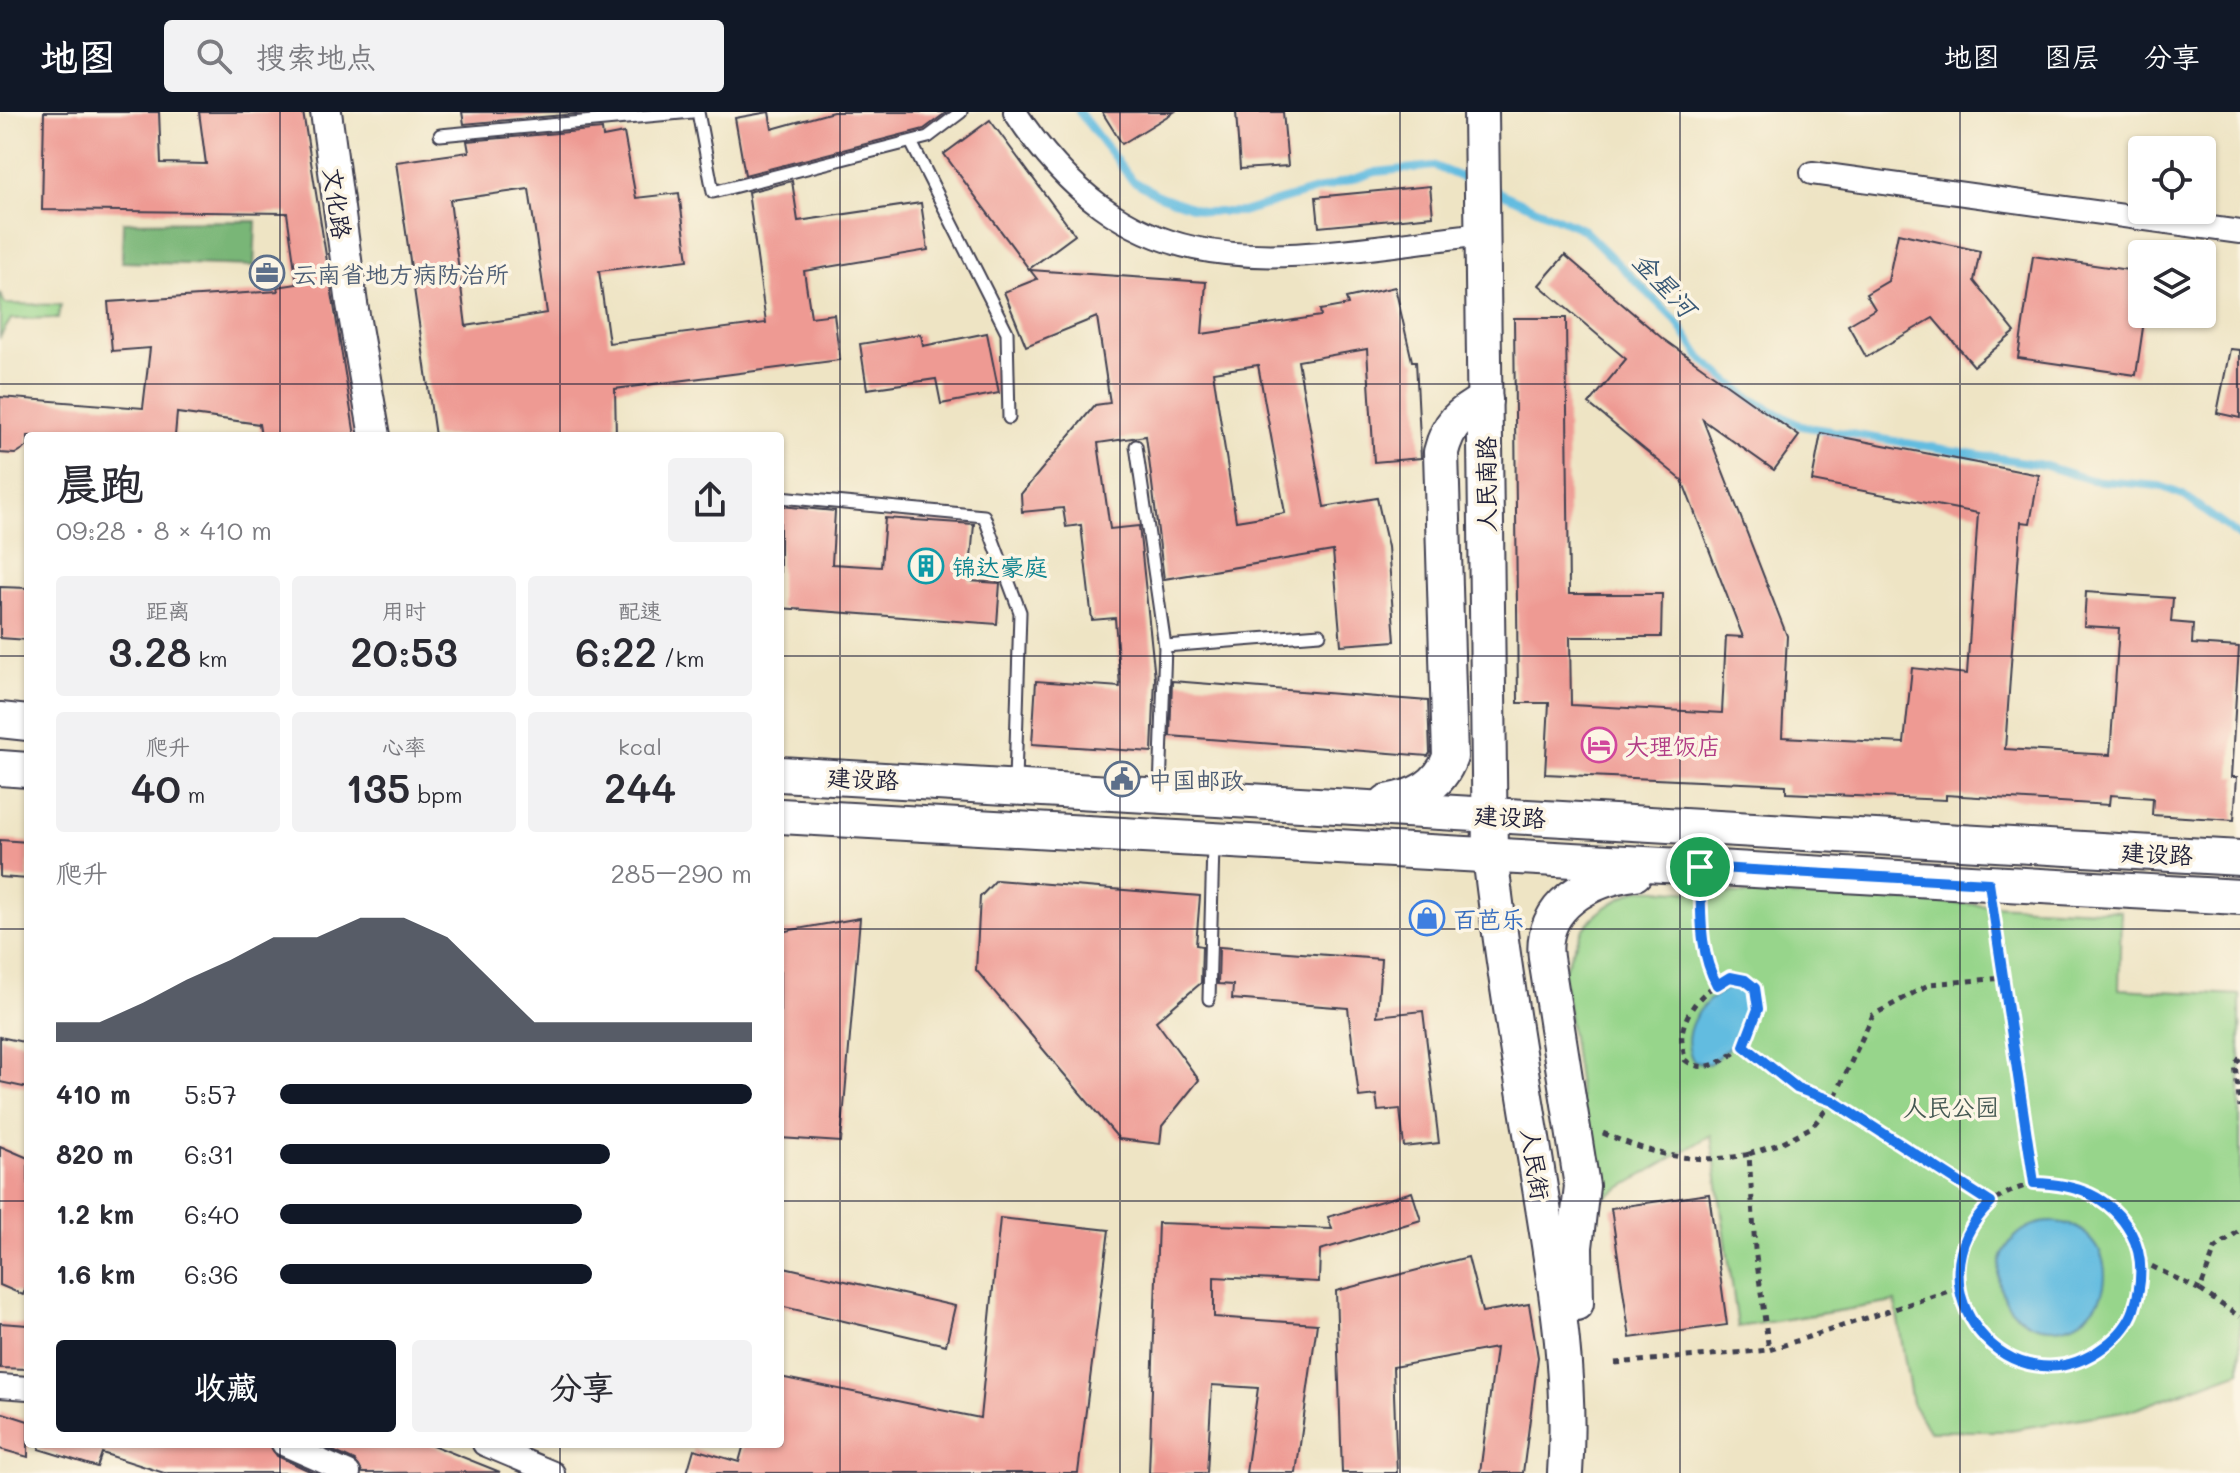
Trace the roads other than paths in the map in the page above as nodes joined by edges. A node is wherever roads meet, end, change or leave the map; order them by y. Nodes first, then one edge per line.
1 (326, 112) edge
2 (695, 112) edge
3 (961, 112) edge
4 (1015, 112) edge
5 (1481, 112) edge
6 (440, 135) dead end
7 (911, 142) junction
8 (1812, 173) dead end
9 (1483, 219) junction
10 (2240, 232) edge
11 (1485, 400) junction
12 (1009, 418) dead end
13 (374, 432) edge
14 (1136, 446) dead end
15 (784, 497) edge
16 (1320, 634) dead end
17 (1165, 646) junction
18 (0, 720) edge
19 (24, 723) edge
20 (0, 768) edge
21 (24, 770) edge
22 (784, 774) edge
23 (1015, 787) junction
24 (1160, 795) junction
25 (1360, 807) junction
26 (1487, 814) junction
27 (784, 816) edge
28 (1213, 840) junction
29 (1490, 855) junction
30 (2240, 858) edge
31 (1692, 867) junction
32 (2240, 897) edge
33 (1209, 999) dead end
34 (0, 1386) edge
35 (24, 1388) edge
36 (1567, 1403) junction
37 (292, 1448) edge
38 (494, 1448) edge
39 (349, 1473) edge
40 (553, 1473) edge
41 (1565, 1473) edge

1 - 13 street, 文化路
2 - 6 lane
2 - 7 lane
3 - 7 lane
4 - 9 street
5 - 9 main road, 人民南路
7 - 12 lane
8 - 10 street
9 - 11 main road, 人民南路
11 - 25 main road
11 - 26 main road, 人民南路
14 - 17 lane
15 - 23 lane
16 - 17 lane
17 - 24 lane
18 - 19 main road
20 - 21 main road
22 - 23 main road, 建设路
23 - 24 main road, 建设路
24 - 25 main road, 建设路
25 - 26 main road, 建设路
26 - 29 main road, 人民南路
26 - 30 main road, 建设路
27 - 28 main road, 建设路
28 - 29 main road, 建设路
28 - 33 lane
29 - 31 main road, 建设路
29 - 36 main road, 人民街
31 - 32 main road, 建设路
31 - 36 main road
34 - 35 street
36 - 41 main road, 人民街
37 - 39 street
38 - 40 street

